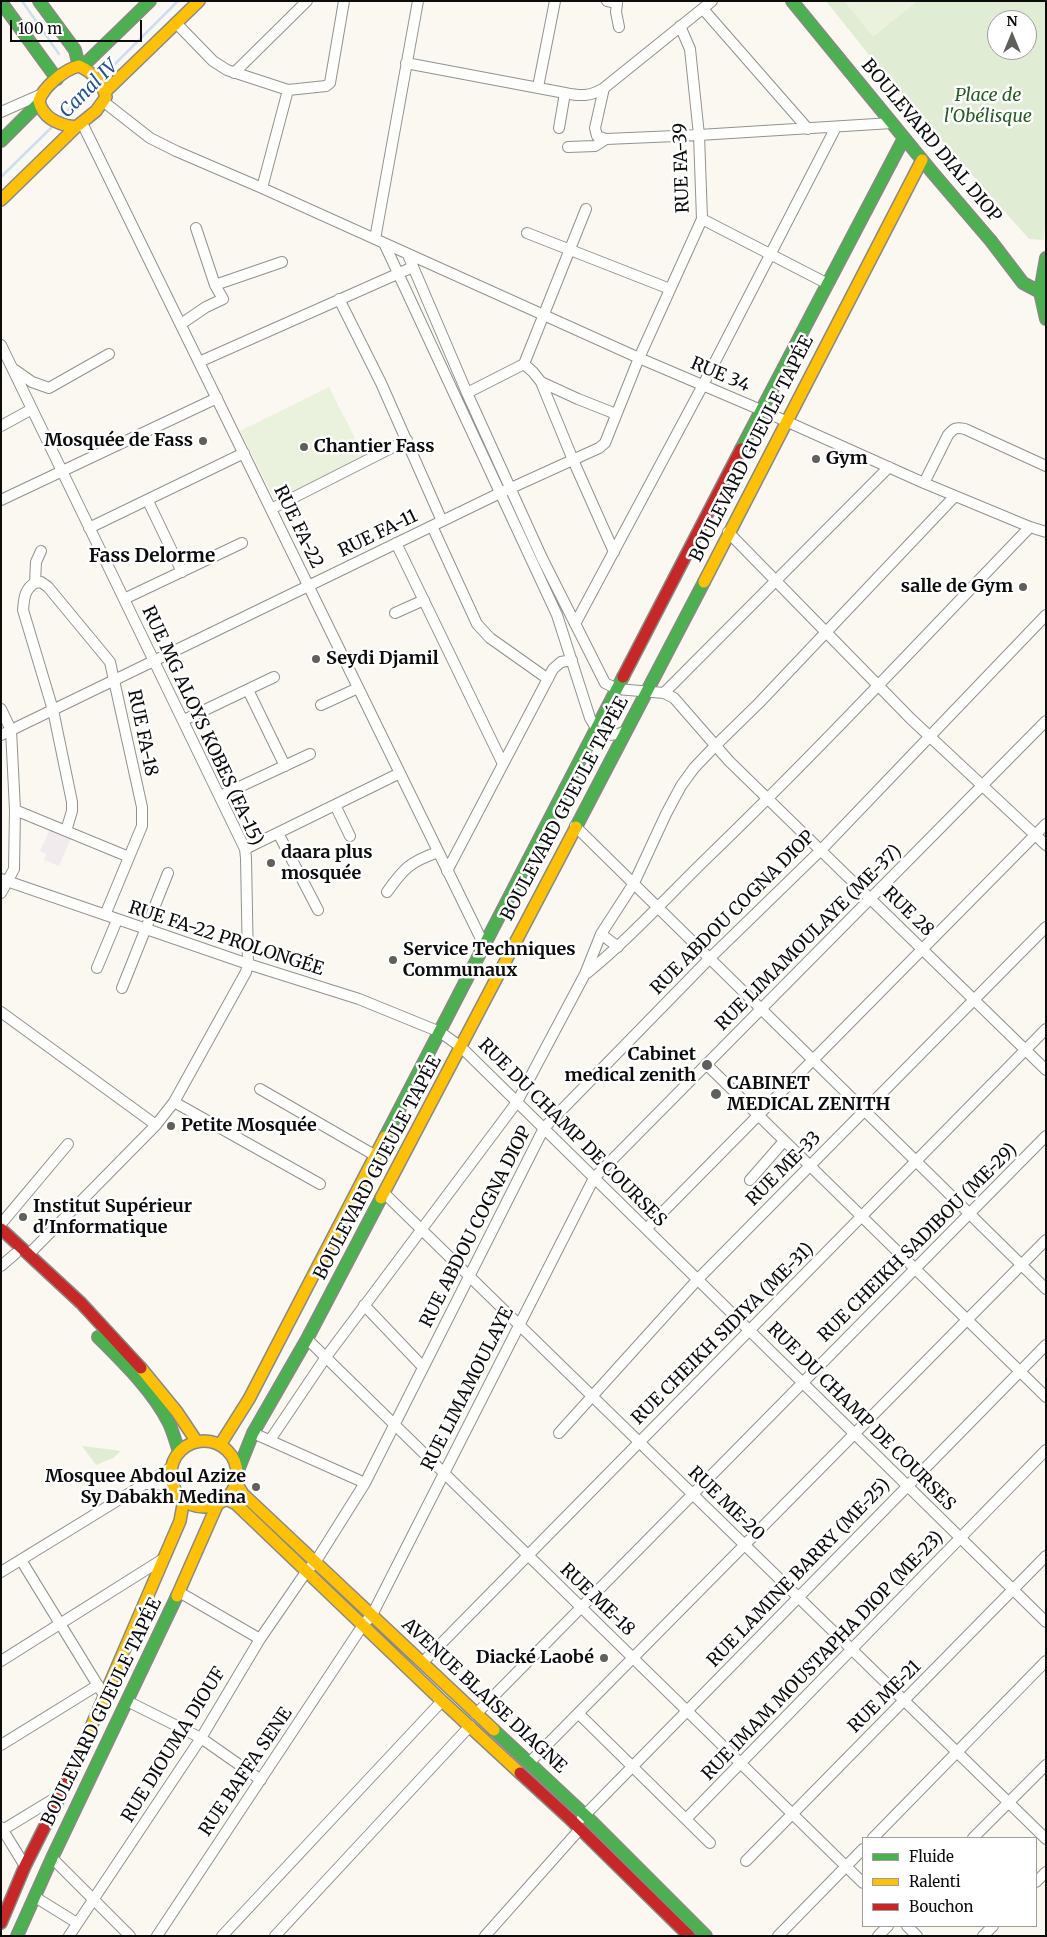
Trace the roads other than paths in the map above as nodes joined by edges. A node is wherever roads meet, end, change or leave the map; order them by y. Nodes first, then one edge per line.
1 (40, 1) edge
2 (150, 1) edge
3 (199, 1) edge
4 (307, 1) edge
5 (344, 1) edge
6 (418, 1) edge
7 (555, 1) edge
8 (712, 1) edge
9 (792, 1) edge
10 (1, 2) edge
11 (614, 2) edge
12 (703, 9) junction
13 (177, 24) junction
14 (680, 26) junction
15 (620, 28) dead end
16 (406, 63) junction
17 (81, 66) junction
18 (234, 73) junction
19 (57, 78) junction
20 (538, 87) junction
21 (604, 88) junction
22 (288, 90) junction
23 (565, 94) junction
24 (105, 97) junction
25 (41, 99) junction
26 (3, 110) edge
27 (28, 115) junction
28 (50, 120) junction
29 (892, 123) junction
30 (79, 125) junction
31 (836, 127) junction
32 (559, 128) dead end
33 (808, 129) junction
34 (699, 135) junction
35 (6, 137) edge
36 (904, 138) junction
37 (606, 140) junction
38 (568, 147) dead end
39 (922, 160) junction
40 (262, 188) junction
41 (1, 200) edge
42 (586, 209) dead end
43 (702, 219) junction
44 (196, 228) dead end
45 (527, 234) dead end
46 (379, 241) junction
47 (569, 250) junction
48 (771, 253) junction
49 (408, 255) junction
50 (1046, 260) edge
51 (282, 262) dead end
52 (412, 267) junction
53 (396, 274) junction
54 (1023, 282) junction
55 (828, 284) junction
56 (215, 285) junction
57 (670, 289) junction
58 (1043, 295) edge
59 (339, 300) junction
60 (543, 315) junction
61 (1046, 319) edge
62 (180, 324) junction
63 (1, 345) edge
64 (110, 354) dead end
65 (640, 358) junction
66 (199, 362) junction
67 (524, 364) junction
68 (8, 366) edge
69 (541, 382) junction
70 (703, 385) junction
71 (467, 393) junction
72 (217, 398) junction
73 (32, 409) junction
74 (762, 410) junction
75 (616, 414) junction
76 (786, 421) junction
77 (1, 426) edge
78 (406, 440) junction
79 (244, 453) junction
80 (572, 460) junction
81 (1046, 466) edge
82 (889, 467) junction
83 (62, 472) junction
84 (924, 483) junction
85 (511, 488) junction
86 (500, 493) junction
87 (955, 496) junction
88 (1, 500) edge
89 (148, 500) junction
90 (271, 509) junction
91 (442, 521) junction
92 (432, 526) junction
93 (1030, 527) junction
94 (89, 528) junction
95 (728, 532) junction
96 (1046, 532) edge
97 (242, 543) dead end
98 (396, 544) junction
99 (41, 551) dead end
100 (614, 552) junction
101 (182, 572) junction
102 (776, 580) junction
103 (35, 583) junction
104 (308, 586) junction
105 (124, 599) junction
106 (424, 600) junction
107 (395, 613) dead end
108 (1046, 615) edge
109 (575, 624) junction
110 (827, 633) junction
111 (572, 660) junction
112 (154, 661) junction
113 (274, 678) dead end
114 (548, 679) junction
115 (114, 680) junction
116 (878, 685) junction
117 (358, 688) junction
118 (617, 689) junction
119 (248, 690) junction
120 (646, 692) junction
121 (664, 693) junction
122 (321, 704) dead end
123 (1, 709) edge
124 (53, 710) junction
125 (184, 720) junction
126 (1046, 721) edge
127 (11, 730) junction
128 (596, 730) junction
129 (626, 731) junction
130 (1, 735) edge
131 (930, 735) junction
132 (716, 745) junction
133 (310, 754) dead end
134 (503, 764) junction
135 (285, 766) junction
136 (400, 773) junction
137 (983, 784) junction
138 (220, 796) junction
139 (768, 799) junction
140 (335, 804) junction
141 (15, 810) junction
142 (1046, 824) edge
143 (575, 826) junction
144 (66, 830) junction
145 (278, 832) junction
146 (1035, 835) junction
147 (350, 836) dead end
148 (1046, 845) edge
149 (245, 849) junction
150 (821, 850) junction
151 (438, 852) junction
152 (129, 857) junction
153 (447, 871) junction
154 (168, 873) dead end
155 (5, 880) edge
156 (634, 883) junction
157 (387, 892) dead end
158 (1, 893) edge
159 (871, 899) junction
160 (657, 907) junction
161 (318, 910) dead end
162 (104, 916) junction
163 (117, 920) junction
164 (1046, 927) edge
165 (146, 930) junction
166 (601, 934) junction
167 (484, 945) junction
168 (618, 947) junction
169 (921, 948) junction
170 (710, 958) junction
171 (248, 964) junction
172 (97, 968) dead end
173 (585, 974) junction
174 (122, 988) dead end
175 (975, 1000) junction
176 (761, 1009) junction
177 (1, 1012) edge
178 (1046, 1029) edge
179 (440, 1032) junction
180 (461, 1047) junction
181 (1026, 1050) junction
182 (814, 1061) junction
183 (706, 1064) junction
184 (1046, 1070) edge
185 (260, 1089) dead end
186 (174, 1102) junction
187 (517, 1102) junction
188 (865, 1111) junction
189 (759, 1116) junction
190 (156, 1125) junction
191 (544, 1128) junction
192 (1046, 1136) edge
193 (784, 1141) junction
194 (68, 1144) dead end
195 (376, 1156) junction
196 (916, 1161) junction
197 (810, 1166) junction
198 (594, 1178) junction
199 (750, 1180) dead end
200 (320, 1184) dead end
201 (384, 1193) junction
202 (969, 1214) junction
203 (862, 1217) junction
204 (1, 1224) edge
205 (420, 1228) junction
206 (1, 1229) edge
207 (646, 1229) junction
208 (1046, 1240) edge
209 (1, 1242) edge
210 (15, 1254) junction
211 (29, 1254) junction
212 (1021, 1265) junction
213 (1, 1266) edge
214 (915, 1269) junction
215 (469, 1276) junction
216 (698, 1279) junction
217 (1046, 1289) edge
218 (364, 1305) junction
219 (967, 1320) junction
220 (519, 1324) junction
221 (750, 1331) junction
222 (307, 1339) junction
223 (1046, 1345) edge
224 (326, 1357) junction
225 (423, 1366) junction
226 (1020, 1372) junction
227 (803, 1383) junction
228 (591, 1395) junction
229 (1046, 1398) edge
230 (395, 1425) junction
231 (254, 1433) junction
232 (559, 1433) dead end
233 (854, 1434) junction
234 (270, 1440) junction
235 (197, 1442) junction
236 (640, 1442) junction
237 (220, 1445) junction
238 (1046, 1450) edge
239 (179, 1452) junction
240 (172, 1467) junction
241 (444, 1472) junction
242 (237, 1478) junction
243 (366, 1483) junction
244 (146, 1484) junction
245 (908, 1486) junction
246 (175, 1488) junction
247 (693, 1494) junction
248 (184, 1499) junction
249 (222, 1501) junction
250 (268, 1517) junction
251 (260, 1526) junction
252 (960, 1538) junction
253 (745, 1545) junction
254 (528, 1556) junction
255 (1046, 1556) edge
256 (163, 1559) junction
257 (21, 1560) junction
258 (316, 1561) junction
259 (1, 1572) edge
260 (306, 1572) junction
261 (1013, 1590) junction
262 (179, 1592) junction
263 (798, 1597) junction
264 (581, 1607) junction
265 (372, 1615) junction
266 (1046, 1622) edge
267 (62, 1624) junction
268 (363, 1625) junction
269 (260, 1638) junction
270 (852, 1650) junction
271 (633, 1658) junction
272 (1, 1661) edge
273 (1046, 1661) edge
274 (423, 1662) junction
275 (98, 1685) junction
276 (105, 1697) junction
277 (127, 1701) junction
278 (442, 1701) junction
279 (904, 1701) junction
280 (687, 1711) junction
281 (476, 1714) junction
282 (578, 1714) junction
283 (470, 1726) junction
284 (201, 1738) junction
285 (1, 1745) edge
286 (956, 1751) junction
287 (530, 1763) junction
288 (741, 1763) junction
289 (1046, 1765) edge
290 (631, 1768) junction
291 (261, 1780) junction
292 (61, 1795) junction
293 (1009, 1802) junction
294 (792, 1814) junction
295 (585, 1815) junction
296 (686, 1819) junction
297 (578, 1826) junction
298 (2, 1830) edge
299 (874, 1837) edge
300 (975, 1837) edge
301 (1046, 1839) edge
302 (710, 1843) dead end
303 (862, 1850) edge
304 (52, 1858) junction
305 (746, 1861) dead end
306 (25, 1866) junction
307 (846, 1867) junction
308 (1046, 1872) edge
309 (1037, 1881) edge
310 (862, 1882) edge
311 (35, 1897) junction
312 (93, 1899) junction
313 (3, 1919) edge
314 (77, 1923) junction
315 (887, 1927) edge
316 (908, 1927) edge
317 (17, 1936) edge
318 (69, 1936) edge
319 (130, 1936) edge
320 (157, 1936) edge
321 (222, 1936) edge
322 (275, 1936) edge
323 (485, 1936) edge
324 (689, 1936) edge
325 (706, 1936) edge
326 (778, 1936) edge
327 (878, 1936) edge
328 (917, 1936) edge

1 - 17 street
2 - 17 street
3 - 13 street
4 - 18 street
5 - 22 street
6 - 16 street
7 - 20 street
8 - 12 street
9 - 29 street, BOULEVARD DIAL DIOP
10 - 19 street
11 - 15 street
12 - 14 street
12 - 33 street
13 - 18 street
13 - 24 street
14 - 21 street
14 - 34 street, RUE FA-39
16 - 20 street
16 - 46 street
17 - 19 street
17 - 24 street
18 - 22 street
19 - 25 street
20 - 23 street
21 - 23 street
21 - 37 street
22 - 40 street
23 - 32 street
24 - 30 street
24 - 40 street, RUE 34
25 - 26 street
25 - 27 street
25 - 28 street
26 - 27 street
26 - 35 street
27 - 28 street
27 - 35 street
28 - 30 street
29 - 31 street
29 - 36 street, BOULEVARD DIAL DIOP
30 - 41 street
30 - 62 street, RUE FA-22
31 - 33 street
31 - 48 street
33 - 34 street
34 - 37 street
34 - 43 street, RUE FA-39
36 - 39 street, BOULEVARD DIAL DIOP
36 - 55 street, BOULEVARD GUEULE TAPÉE
37 - 38 street
39 - 54 street, BOULEVARD DIAL DIOP
39 - 76 street, BOULEVARD GUEULE TAPÉE
40 - 46 street, RUE 34
42 - 47 street
43 - 48 street
43 - 57 street, RUE FA-39
44 - 56 street
45 - 47 street
46 - 49 street, RUE 34
46 - 53 street
47 - 57 street
47 - 60 street
48 - 55 street
48 - 70 street
49 - 52 street
49 - 60 street, RUE 34
50 - 54 street
50 - 58 street
51 - 56 street
52 - 53 street
52 - 71 street
53 - 59 street
53 - 86 street
54 - 58 street, BOULEVARD DIAL DIOP
55 - 74 street, BOULEVARD GUEULE TAPÉE
56 - 62 street
57 - 65 street, RUE FA-39
58 - 61 street
59 - 66 street
59 - 78 street
60 - 65 street, RUE 34
60 - 67 street
62 - 66 street, RUE FA-22
63 - 68 street, RUE MG ALOYS KOBES (FA-15)
64 - 68 street
65 - 70 street, RUE 34
65 - 75 street, RUE FA-11
66 - 72 street, RUE FA-22
67 - 69 street
67 - 71 street
68 - 73 street, RUE MG ALOYS KOBES (FA-15)
69 - 75 street
69 - 80 street
70 - 74 street, RUE 34
70 - 100 street
71 - 85 street
72 - 79 street, RUE FA-22
72 - 83 street
73 - 77 street
73 - 83 street, RUE MG ALOYS KOBES (FA-15)
74 - 76 street, RUE 34
74 - 118 street, BOULEVARD GUEULE TAPÉE
75 - 80 street, RUE FA-11
76 - 82 street, RUE 34
76 - 95 street, BOULEVARD GUEULE TAPÉE
78 - 90 street
78 - 91 street
79 - 89 street
79 - 90 street, RUE FA-22
80 - 85 street, RUE FA-11
80 - 100 street
81 - 84 street
82 - 84 street, RUE 34
82 - 102 street
83 - 88 street
83 - 94 street, RUE MG ALOYS KOBES (FA-15)
84 - 87 street, RUE 34
85 - 86 street, RUE FA-11
85 - 109 street
86 - 91 street, RUE FA-11
86 - 111 street
87 - 93 street, RUE 34
87 - 110 street
89 - 94 street
89 - 101 street
90 - 104 street, RUE FA-22
91 - 92 street, RUE FA-11
92 - 98 street, RUE FA-11
92 - 114 street
93 - 96 street, RUE 34
93 - 116 street
94 - 105 street, RUE MG ALOYS KOBES (FA-15)
95 - 102 street
95 - 120 street, BOULEVARD GUEULE TAPÉE
97 - 101 street
98 - 104 street, RUE FA-11
98 - 106 street
99 - 103 street
100 - 109 street
101 - 105 street
102 - 110 street
102 - 121 street
103 - 115 street, RUE FA-18
103 - 124 street
104 - 112 street, RUE FA-11
104 - 117 street, RUE FA-22
105 - 112 street, RUE MG ALOYS KOBES (FA-15)
106 - 107 street
106 - 134 street
108 - 131 street, RUE ABDOU COGNA DIOP
109 - 118 street
110 - 116 street
110 - 132 street
111 - 114 street
111 - 128 street
112 - 115 street, RUE FA-11
112 - 125 street, RUE MG ALOYS KOBES (FA-15)
113 - 119 street
114 - 134 street
115 - 124 street, RUE FA-11
115 - 152 street, RUE FA-18
116 - 131 street
116 - 139 street
117 - 122 street
117 - 136 street, RUE FA-22
118 - 120 street
118 - 128 street, BOULEVARD GUEULE TAPÉE
119 - 125 street
119 - 135 street
120 - 121 street
120 - 129 street, BOULEVARD GUEULE TAPÉE
121 - 132 street, RUE 28
123 - 127 street
124 - 127 street, RUE FA-11
124 - 144 street
125 - 138 street, RUE MG ALOYS KOBES (FA-15)
126 - 137 street, RUE LIMAMOULAYE (ME-37)
127 - 130 street, RUE FA-11
127 - 141 street
128 - 129 street
128 - 167 street, BOULEVARD GUEULE TAPÉE
129 - 143 street, BOULEVARD GUEULE TAPÉE
131 - 137 street
131 - 150 street, RUE ABDOU COGNA DIOP
132 - 139 street, RUE 28
132 - 156 street
133 - 135 street
134 - 153 street
135 - 138 street
136 - 140 street
136 - 151 street, RUE FA-22
137 - 146 street
137 - 159 street, RUE LIMAMOULAYE (ME-37)
138 - 149 street, RUE MG ALOYS KOBES (FA-15)
139 - 150 street, RUE 28
139 - 160 street
140 - 145 street
140 - 147 street
141 - 144 street
141 - 155 street
142 - 146 street
143 - 156 street
143 - 180 street, BOULEVARD GUEULE TAPÉE
144 - 152 street
145 - 149 street
145 - 161 street
146 - 148 street
146 - 169 street
149 - 171 street, RUE MG ALOYS KOBES (FA-15)
150 - 159 street, RUE 28
150 - 170 street, RUE ABDOU COGNA DIOP
151 - 153 street, RUE FA-22
151 - 157 street
152 - 162 street, RUE FA-18
153 - 167 street, RUE FA-22
154 - 165 street
155 - 158 street
155 - 162 street, RUE FA-22 PROLONGÉE
156 - 160 street
156 - 166 street
159 - 169 street, RUE 28
159 - 176 street, RUE LIMAMOULAYE (ME-37)
160 - 168 street
160 - 170 street
162 - 163 street, RUE FA-22 PROLONGÉE
163 - 165 street, RUE FA-22 PROLONGÉE
163 - 172 street
164 - 175 street, RUE ME-33
165 - 171 street, RUE FA-22 PROLONGÉE
165 - 174 street
166 - 168 street
166 - 173 street
167 - 179 street, BOULEVARD GUEULE TAPÉE
168 - 173 street
169 - 175 street, RUE 28
169 - 182 street
170 - 176 street
170 - 191 street, RUE ABDOU COGNA DIOP
171 - 179 street, RUE FA-22 PROLONGÉE
171 - 186 street, RUE MG ALOYS KOBES (FA-15)
173 - 187 street
175 - 181 street, RUE 28
175 - 188 street, RUE ME-33
176 - 182 street
176 - 183 street, RUE LIMAMOULAYE (ME-37)
177 - 190 street
178 - 181 street, RUE CHEIKH SIDIYA (ME-31)
179 - 180 street
179 - 195 street, BOULEVARD GUEULE TAPÉE
180 - 187 street, RUE DU CHAMP DE COURSES
180 - 201 street, BOULEVARD GUEULE TAPÉE
181 - 184 street, RUE 28
181 - 196 street, RUE CHEIKH SIDIYA (ME-31)
182 - 188 street
182 - 189 street
183 - 189 street
183 - 198 street, RUE LIMAMOULAYE (ME-37)
185 - 195 street
186 - 190 street, RUE MG ALOYS KOBES (FA-15)
186 - 200 street
187 - 191 street, RUE DU CHAMP DE COURSES
187 - 205 street
188 - 196 street
188 - 197 street, RUE ME-33
189 - 193 street
189 - 207 street
190 - 211 street, RUE MG ALOYS KOBES (FA-15)
191 - 198 street, RUE DU CHAMP DE COURSES
191 - 215 street, RUE ABDOU COGNA DIOP
192 - 202 street, RUE CHEIKH SADIBOU (ME-29)
193 - 197 street
193 - 199 street
194 - 204 street
195 - 237 street, BOULEVARD GUEULE TAPÉE
196 - 202 street
196 - 203 street, RUE CHEIKH SIDIYA (ME-31)
197 - 203 street
197 - 216 street, RUE ME-33
198 - 207 street, RUE DU CHAMP DE COURSES
198 - 220 street, RUE LIMAMOULAYE
201 - 205 street, RUE ME-20
201 - 222 street, BOULEVARD GUEULE TAPÉE
202 - 212 street
202 - 214 street, RUE CHEIKH SADIBOU (ME-29)
203 - 214 street
203 - 221 street, RUE CHEIKH SIDIYA (ME-31)
205 - 215 street, RUE ME-20
205 - 218 street
206 - 211 street
207 - 216 street, RUE DU CHAMP DE COURSES
208 - 212 street
209 - 210 street
210 - 213 street
210 - 239 street
211 - 235 street
212 - 217 street
212 - 219 street
214 - 219 street
214 - 227 street, RUE CHEIKH SADIBOU (ME-29)
215 - 220 street, RUE ME-20
215 - 225 street, RUE ABDOU COGNA DIOP
216 - 221 street, RUE DU CHAMP DE COURSES
216 - 228 street, RUE ME-33
218 - 224 street
218 - 225 street
219 - 226 street
219 - 233 street
220 - 228 street, RUE ME-20
220 - 241 street, RUE LIMAMOULAYE
221 - 227 street, RUE DU CHAMP DE COURSES
221 - 236 street, RUE CHEIKH SIDIYA (ME-31)
222 - 224 street, RUE ME-18
222 - 231 street, BOULEVARD GUEULE TAPÉE
223 - 226 street, RUE LAMINE BARRY (ME-25)
224 - 230 street, RUE ME-18
224 - 234 street
225 - 230 street, RUE ABDOU COGNA DIOP
226 - 229 street
226 - 245 street, RUE LAMINE BARRY (ME-25)
227 - 233 street, RUE DU CHAMP DE COURSES
227 - 247 street, RUE CHEIKH SADIBOU (ME-29)
228 - 232 street, RUE ME-33
228 - 236 street, RUE ME-20
230 - 241 street, RUE ME-18
230 - 243 street, RUE ABDOU COGNA DIOP
231 - 234 street
231 - 242 street, BOULEVARD GUEULE TAPÉE
233 - 245 street, RUE DU CHAMP DE COURSES
233 - 253 street
234 - 243 street
235 - 237 street
235 - 239 street
236 - 247 street, RUE ME-20
236 - 254 street, RUE CHEIKH SIDIYA (ME-31)
237 - 242 street
238 - 252 street, RUE IMAM MOUSTAPHA DIOP (ME-23)
239 - 240 street
240 - 244 street
240 - 246 street
241 - 254 street, RUE ME-18
241 - 265 street, RUE LIMAMOULAYE
242 - 249 street
242 - 250 street, AVENUE BLAISE DIAGNE
243 - 258 street, RUE ABDOU COGNA DIOP
244 - 246 street
244 - 257 street
245 - 252 street, RUE DU CHAMP DE COURSES
245 - 263 street, RUE LAMINE BARRY (ME-25)
246 - 248 street
247 - 253 street, RUE ME-20
247 - 264 street, RUE CHEIKH SADIBOU (ME-29)
248 - 249 street
248 - 256 street, BOULEVARD GUEULE TAPÉE
249 - 251 street, AVENUE BLAISE DIAGNE
249 - 262 street, BOULEVARD GUEULE TAPÉE
250 - 251 street
250 - 258 street, AVENUE BLAISE DIAGNE
251 - 260 street, AVENUE BLAISE DIAGNE
252 - 261 street, RUE DU CHAMP DE COURSES
252 - 270 street, RUE IMAM MOUSTAPHA DIOP (ME-23)
253 - 263 street, RUE ME-20
253 - 271 street
254 - 264 street, RUE ME-18
254 - 274 street, RUE CHEIKH SIDIYA (ME-31)
255 - 261 street, RUE ME-21
256 - 267 street
256 - 276 street, BOULEVARD GUEULE TAPÉE
257 - 259 street
257 - 267 street
258 - 260 street, RUE ABDOU COGNA DIOP
258 - 265 street, AVENUE BLAISE DIAGNE
260 - 268 street, AVENUE BLAISE DIAGNE
260 - 269 street, RUE DIOUMA DIOUF
261 - 266 street, RUE DU CHAMP DE COURSES
261 - 279 street, RUE ME-21
262 - 269 street
262 - 277 street, BOULEVARD GUEULE TAPÉE
263 - 270 street, RUE ME-20
263 - 280 street, RUE LAMINE BARRY (ME-25)
264 - 271 street, RUE ME-18
264 - 281 street, RUE CHEIKH SADIBOU (ME-29)
265 - 268 street, RUE LIMAMOULAYE
265 - 274 street, AVENUE BLAISE DIAGNE
267 - 272 street
267 - 275 street
268 - 278 street, AVENUE BLAISE DIAGNE
268 - 291 street, RUE BAFFA SENE
269 - 284 street, RUE DIOUMA DIOUF
270 - 279 street, RUE ME-20
270 - 288 street, RUE IMAM MOUSTAPHA DIOP (ME-23)
271 - 280 street, RUE ME-18
271 - 282 street
273 - 286 street
274 - 281 street, AVENUE BLAISE DIAGNE
275 - 276 street
275 - 285 street
276 - 292 street, BOULEVARD GUEULE TAPÉE
277 - 284 street
277 - 304 street, BOULEVARD GUEULE TAPÉE
278 - 283 street, AVENUE BLAISE DIAGNE
278 - 321 street
279 - 286 street, RUE ME-20
279 - 294 street, RUE ME-21
280 - 288 street, RUE ME-18
280 - 290 street, RUE LAMINE BARRY (ME-25)
281 - 287 street, AVENUE BLAISE DIAGNE
282 - 287 street
282 - 290 street
283 - 297 street, AVENUE BLAISE DIAGNE
283 - 322 street
284 - 291 street
284 - 312 street, RUE DIOUMA DIOUF
286 - 293 street, RUE ME-20
286 - 299 street
287 - 295 street, AVENUE BLAISE DIAGNE
288 - 294 street, RUE ME-18
288 - 296 street, RUE IMAM MOUSTAPHA DIOP (ME-23)
289 - 293 street
290 - 295 street, RUE LAMINE BARRY (ME-25)
290 - 296 street
291 - 320 street, RUE BAFFA SENE
292 - 298 street
292 - 306 street, BOULEVARD GUEULE TAPÉE
293 - 300 street
293 - 301 street, RUE ME-20
294 - 305 street, RUE ME-21
294 - 307 street, RUE ME-18
295 - 297 street, RUE LAMINE BARRY (ME-25)
295 - 325 street, AVENUE BLAISE DIAGNE
296 - 302 street
297 - 323 street, RUE LAMINE BARRY (ME-25)
297 - 324 street, AVENUE BLAISE DIAGNE
298 - 306 street
303 - 307 street
304 - 311 street, BOULEVARD GUEULE TAPÉE
304 - 312 street
306 - 313 street, BOULEVARD GUEULE TAPÉE
307 - 310 street, RUE ME-18
307 - 326 street
308 - 309 street
311 - 314 street
311 - 317 street, BOULEVARD GUEULE TAPÉE
312 - 314 street, RUE DIOUMA DIOUF
312 - 319 street
314 - 318 street, RUE DIOUMA DIOUF
315 - 327 street
316 - 328 street

